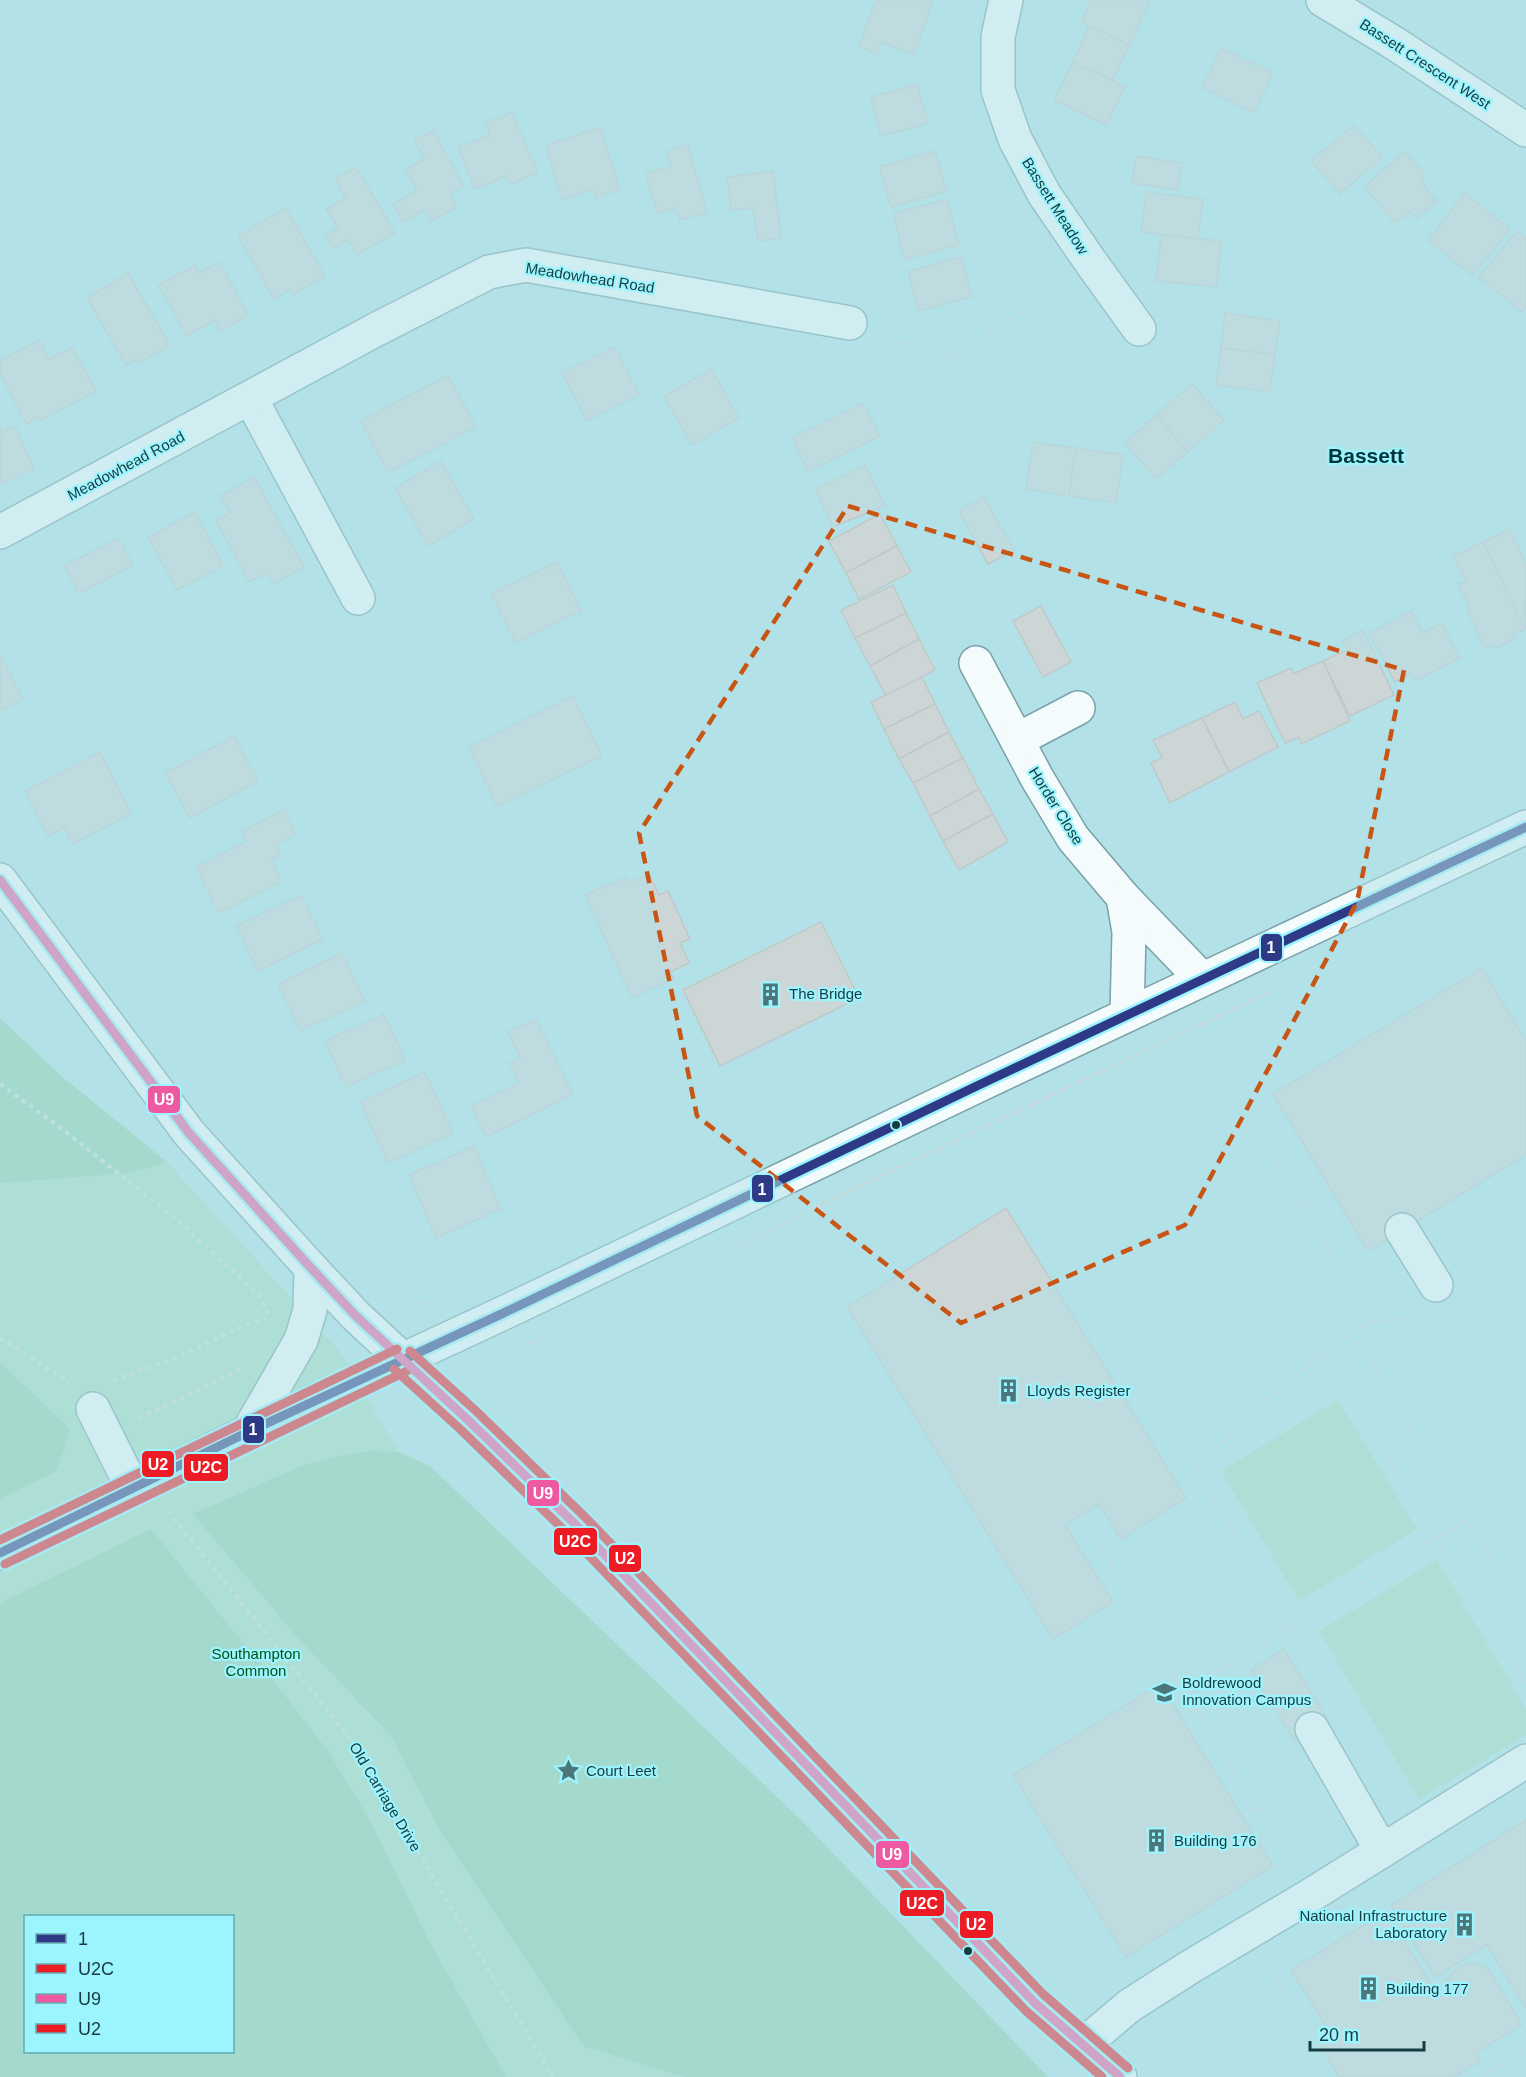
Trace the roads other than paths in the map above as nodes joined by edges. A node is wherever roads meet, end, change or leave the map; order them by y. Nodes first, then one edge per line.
1 (1006, 0) edge
2 (1323, 0) edge
3 (1526, 130) edge
4 (850, 323) road end
5 (1139, 329) dead end
6 (251, 399) junction
7 (0, 532) edge
8 (358, 598) dead end
9 (976, 663) dead end
10 (1078, 708) dead end
11 (1017, 740) junction
12 (1523, 834) edge
13 (0, 880) edge
14 (1123, 897) junction
15 (1202, 979) junction
16 (1127, 1015) junction
17 (1402, 1230) dead end
18 (310, 1268) junction
19 (1436, 1285) dead end
20 (402, 1360) junction
21 (100, 1422) road end
22 (248, 1432) junction
23 (133, 1489) junction
24 (0, 1553) edge
25 (1312, 1729) dead end
26 (1526, 1761) edge
27 (1382, 1851) junction
28 (1083, 2045) junction
29 (1120, 2077) edge

1 - 5 main road, Bassett Meadow
2 - 3 main road, Bassett Crescent West
4 - 6 main road, Meadowhead Road
6 - 7 main road, Meadowhead Road
6 - 8 main road
9 - 11 main road, Horder Close
10 - 11 main road
11 - 14 main road, Horder Close
12 - 15 main road
13 - 18 main road
14 - 15 main road, Horder Close
14 - 16 main road
15 - 16 main road
16 - 20 main road
17 - 19 main road
18 - 20 main road
18 - 22 main road
20 - 22 main road
20 - 28 main road
21 - 23 main road
22 - 23 main road
23 - 24 main road
25 - 27 main road
26 - 27 main road
27 - 28 main road
28 - 29 main road

